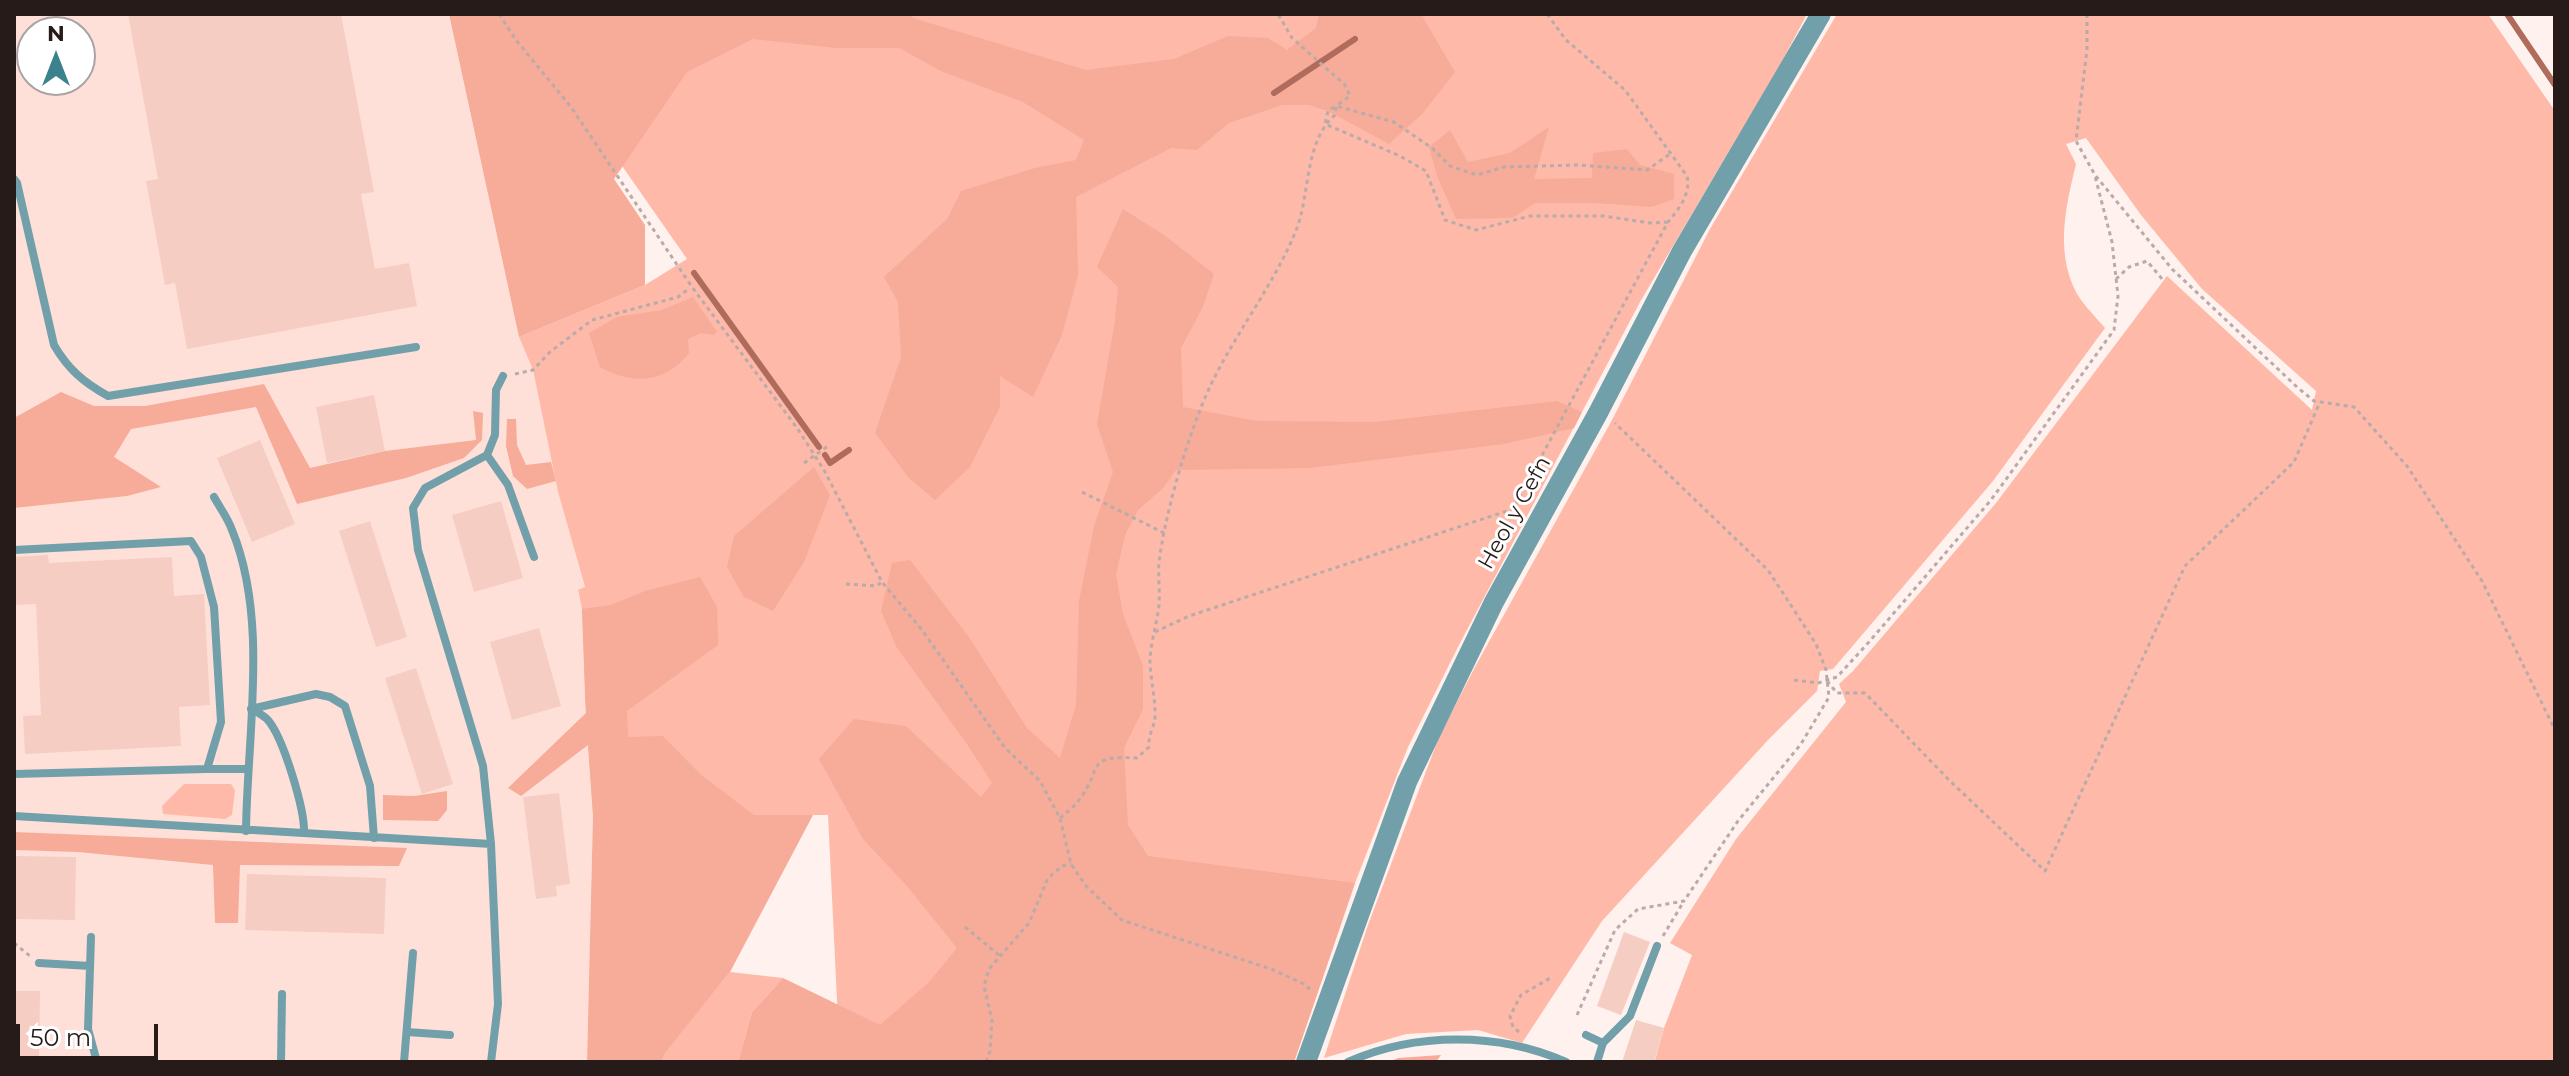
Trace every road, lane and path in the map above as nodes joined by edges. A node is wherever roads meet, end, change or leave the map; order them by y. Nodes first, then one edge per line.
1 (499, 14) edge
2 (1278, 14) edge
3 (1547, 14) edge
4 (1821, 14) edge
5 (2087, 14) edge
6 (1336, 106) junction
7 (1325, 124) junction
8 (1670, 154) junction
9 (2095, 175) junction
10 (14, 179) edge
11 (1668, 222) junction
12 (2116, 279) junction
13 (2163, 280) dead end
14 (692, 287) junction
15 (416, 347) dead end
16 (503, 376) joint
17 (2317, 402) junction
18 (1598, 413) junction
19 (828, 446) dead end
20 (487, 455) junction
21 (815, 455) junction
22 (804, 463) dead end
23 (1082, 492) dead end
24 (214, 497) dead end
25 (1164, 533) junction
26 (14, 550) edge
27 (534, 557) dead end
28 (882, 582) junction
29 (846, 584) dead end
30 (1155, 632) junction
31 (1794, 680) dead end
32 (1827, 681) junction
33 (251, 709) junction
34 (2555, 730) edge
35 (207, 769) junction
36 (247, 769) junction
37 (14, 774) edge
38 (14, 816) edge
39 (1060, 818) junction
40 (246, 831) junction
41 (304, 833) junction
42 (374, 838) junction
43 (491, 844) junction
44 (1071, 864) junction
45 (1684, 901) junction
46 (965, 927) dead end
47 (91, 937) dead end
48 (14, 943) edge
49 (1657, 946) joint
50 (413, 953) dead end
51 (1000, 956) junction
52 (39, 963) joint
53 (90, 966) junction
54 (1552, 977) dead end
55 (282, 994) dead end
56 (1330, 1001) junction
57 (1577, 1015) dead end
58 (407, 1032) junction
59 (450, 1035) dead end
60 (1586, 1035) dead end
61 (1603, 1043) junction
62 (1551, 1055) junction
63 (97, 1062) edge
64 (281, 1062) edge
65 (404, 1062) edge
66 (491, 1062) edge
67 (986, 1062) edge
68 (1306, 1062) edge
69 (1348, 1062) edge
70 (1566, 1062) edge
71 (1597, 1062) edge

1 - 14 path
2 - 6 path
3 - 8 path
4 - 18 street, Heol y Cefn
5 - 9 path
6 - 7 path
6 - 7 path
6 - 8 path
7 - 11 path
7 - 25 path
8 - 11 path
9 - 12 path
9 - 17 path
10 - 15 lane
11 - 30 path
12 - 13 path
12 - 32 path
14 - 16 path
14 - 21 path
16 - 20 lane
17 - 32 path
17 - 34 path
18 - 32 path
18 - 56 street, Heol y Cefn
19 - 21 path
20 - 27 lane
20 - 43 lane
21 - 22 path
21 - 28 path
23 - 25 path
24 - 33 lane
25 - 30 path
26 - 35 lane
28 - 29 path
28 - 39 path
30 - 39 path
31 - 32 path
32 - 45 path
33 - 36 lane
33 - 41 lane
33 - 42 lane
35 - 36 lane
35 - 37 lane
36 - 40 lane
38 - 40 lane
39 - 44 path
40 - 41 lane
41 - 42 lane
42 - 43 lane
43 - 66 lane
44 - 51 path
44 - 56 path
45 - 49 path
45 - 57 path
46 - 51 path
47 - 53 lane
48 - 52 path
49 - 61 lane
50 - 58 lane
51 - 67 path
52 - 53 lane
53 - 63 lane
54 - 62 path
55 - 64 lane
56 - 68 street, Heol y Cefn
58 - 59 lane
58 - 65 lane
60 - 61 lane
61 - 71 lane
62 - 69 lane
62 - 70 lane

